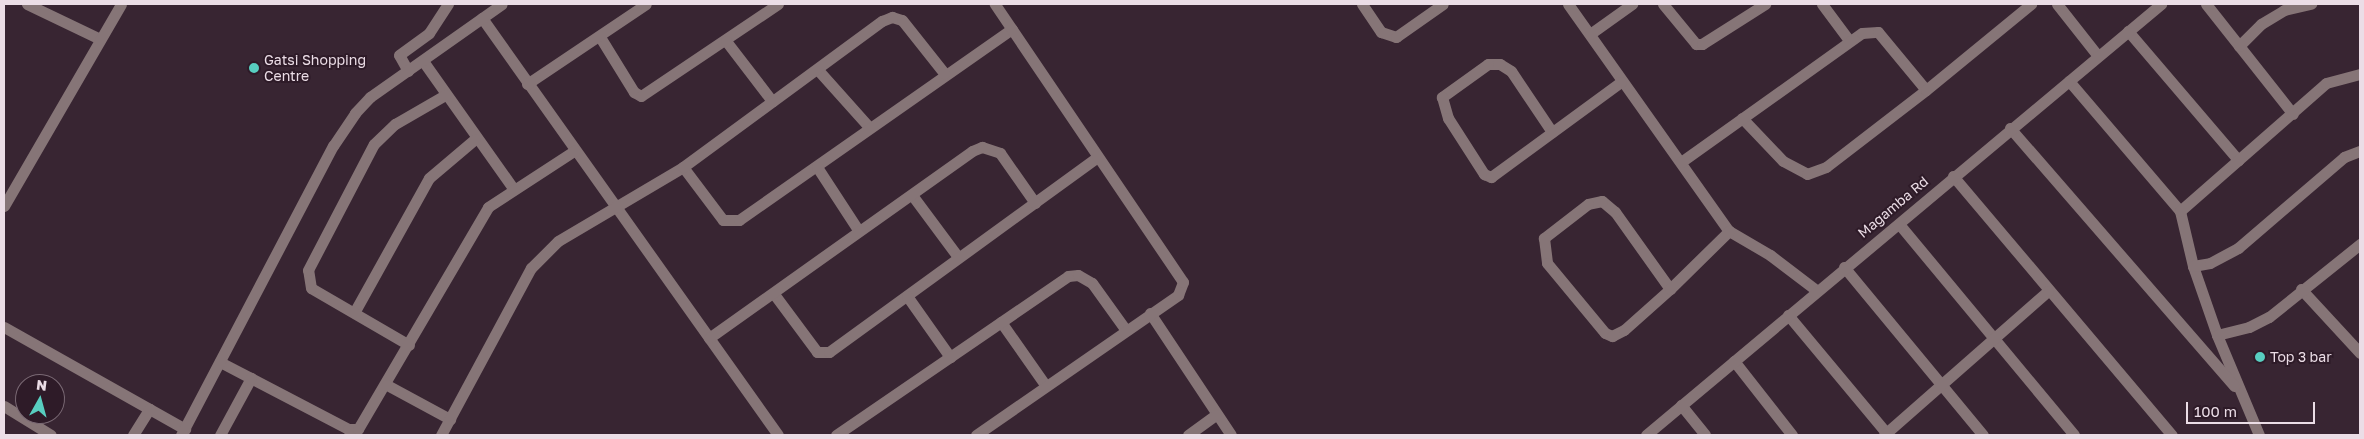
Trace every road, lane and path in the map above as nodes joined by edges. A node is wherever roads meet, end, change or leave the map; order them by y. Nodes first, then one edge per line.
1 (28, 4) edge
2 (120, 4) edge
3 (448, 4) edge
4 (502, 4) edge
5 (646, 4) edge
6 (778, 4) edge
7 (994, 4) edge
8 (1362, 4) edge
9 (1443, 4) edge
10 (1568, 4) edge
11 (1632, 4) edge
12 (1663, 4) edge
13 (1765, 4) edge
14 (1822, 4) edge
15 (2031, 4) edge
16 (2056, 4) edge
17 (2160, 4) edge
18 (2206, 4) edge
19 (2311, 4) edge
20 (482, 18) junction
21 (1012, 29) junction
22 (2128, 31) junction
23 (1590, 34) junction
24 (600, 37) junction
25 (100, 39) junction
26 (1848, 39) junction
27 (726, 41) junction
28 (2239, 46) junction
29 (2098, 56) junction
30 (423, 61) junction
31 (818, 70) junction
32 (408, 71) junction
33 (944, 73) junction
34 (2360, 74) edge
35 (2069, 81) junction
36 (1621, 82) junction
37 (527, 84) junction
38 (1926, 90) junction
39 (445, 95) junction
40 (772, 101) junction
41 (2293, 114) junction
42 (1742, 118) junction
43 (869, 128) junction
44 (2010, 128) junction
45 (1552, 132) junction
46 (475, 139) junction
47 (574, 151) junction
48 (2360, 151) edge
49 (1097, 157) junction
50 (2238, 160) junction
51 (1681, 162) junction
52 (683, 167) junction
53 (817, 167) junction
54 (1953, 176) junction
55 (513, 188) junction
56 (912, 195) junction
57 (1035, 203) junction
58 (4, 206) edge
59 (617, 208) junction
60 (2180, 211) junction
61 (1898, 224) junction
62 (858, 230) junction
63 (1728, 231) junction
64 (2360, 244) edge
65 (958, 257) junction
66 (2193, 266) junction
67 (1844, 267) junction
68 (2301, 288) junction
69 (1670, 289) junction
70 (1816, 290) junction
71 (2048, 291) junction
72 (774, 294) junction
73 (907, 296) junction
74 (354, 311) junction
75 (1150, 313) junction
76 (1788, 315) junction
77 (1001, 322) junction
78 (5, 329) edge
79 (1125, 329) junction
80 (2217, 335) junction
81 (709, 338) junction
82 (1994, 340) junction
83 (409, 345) junction
84 (2360, 353) edge
85 (950, 357) junction
86 (1734, 361) junction
87 (220, 362) junction
88 (251, 378) junction
89 (387, 385) junction
90 (1941, 385) junction
91 (1046, 386) junction
92 (2237, 390) junction
93 (1681, 405) junction
94 (4, 406) edge
95 (149, 409) junction
96 (1216, 415) junction
97 (450, 420) junction
98 (183, 432) edge
99 (51, 435) edge
100 (133, 435) edge
101 (220, 435) edge
102 (441, 435) edge
103 (778, 435) edge
104 (836, 435) edge
105 (976, 435) edge
106 (1188, 435) edge
107 (1231, 435) edge
108 (1646, 435) edge
109 (1705, 435) edge
110 (1792, 435) edge
111 (1886, 435) edge
112 (1983, 435) edge
113 (2074, 435) edge
114 (2172, 435) edge
115 (2259, 435) edge

1 - 25 street
2 - 25 street
3 - 32 street
4 - 20 street
5 - 24 street
6 - 27 street
7 - 21 street
8 - 9 street
10 - 23 street
11 - 23 street
12 - 13 street
14 - 26 street
15 - 38 street
16 - 29 street
17 - 22 street, Magamba Rd
18 - 28 street
19 - 28 street
20 - 30 street
20 - 37 street
21 - 33 street
21 - 49 street
22 - 29 street, Magamba Rd
22 - 50 street
23 - 36 street
24 - 27 street
24 - 37 street
25 - 58 street
26 - 38 street
26 - 42 street
27 - 40 street
28 - 41 street
29 - 35 street, Magamba Rd
30 - 32 street
30 - 39 street
31 - 33 street
31 - 40 street
31 - 43 street
32 - 87 street
33 - 43 street
34 - 41 street
35 - 44 street, Magamba Rd
35 - 60 street
36 - 45 street
36 - 51 street
37 - 47 street
38 - 42 street
39 - 46 street
39 - 74 street
40 - 52 street
41 - 50 street
42 - 51 street
43 - 53 street
44 - 54 street, Magamba Rd
44 - 92 street
45 - 45 street
46 - 55 street
46 - 74 street
47 - 55 street
47 - 59 street
48 - 66 street
49 - 57 street
49 - 75 street
50 - 60 street
51 - 63 street
52 - 53 street
52 - 59 street
53 - 62 street
54 - 61 street, Magamba Rd
54 - 71 street
55 - 83 street
56 - 57 street
56 - 62 street
56 - 65 street
57 - 65 street
59 - 81 street
59 - 97 street
60 - 66 street
61 - 67 street, Magamba Rd
61 - 82 street
62 - 72 street
63 - 69 street
63 - 70 street
64 - 68 street
65 - 73 street
66 - 80 street
67 - 70 street, Magamba Rd
67 - 90 street
68 - 80 street
68 - 84 street
69 - 69 street
70 - 76 street, Magamba Rd
71 - 82 street
71 - 114 street
72 - 73 street
72 - 81 street
73 - 85 street
74 - 83 street
75 - 79 street
75 - 96 street
76 - 86 street, Magamba Rd
76 - 111 street
77 - 79 street
77 - 85 street
77 - 91 street
78 - 95 street
79 - 91 street
80 - 92 street
81 - 103 street
82 - 90 street
82 - 113 street
83 - 89 street
85 - 104 street
86 - 93 street, Magamba Rd
86 - 110 street
87 - 88 street
87 - 98 street
88 - 89 street
88 - 101 street
89 - 97 street
90 - 111 street
90 - 112 street
91 - 105 street
92 - 115 street
93 - 108 street, Magamba Rd
93 - 109 street
94 - 99 street
95 - 98 street
95 - 100 street
96 - 106 street
96 - 107 street
97 - 102 street

